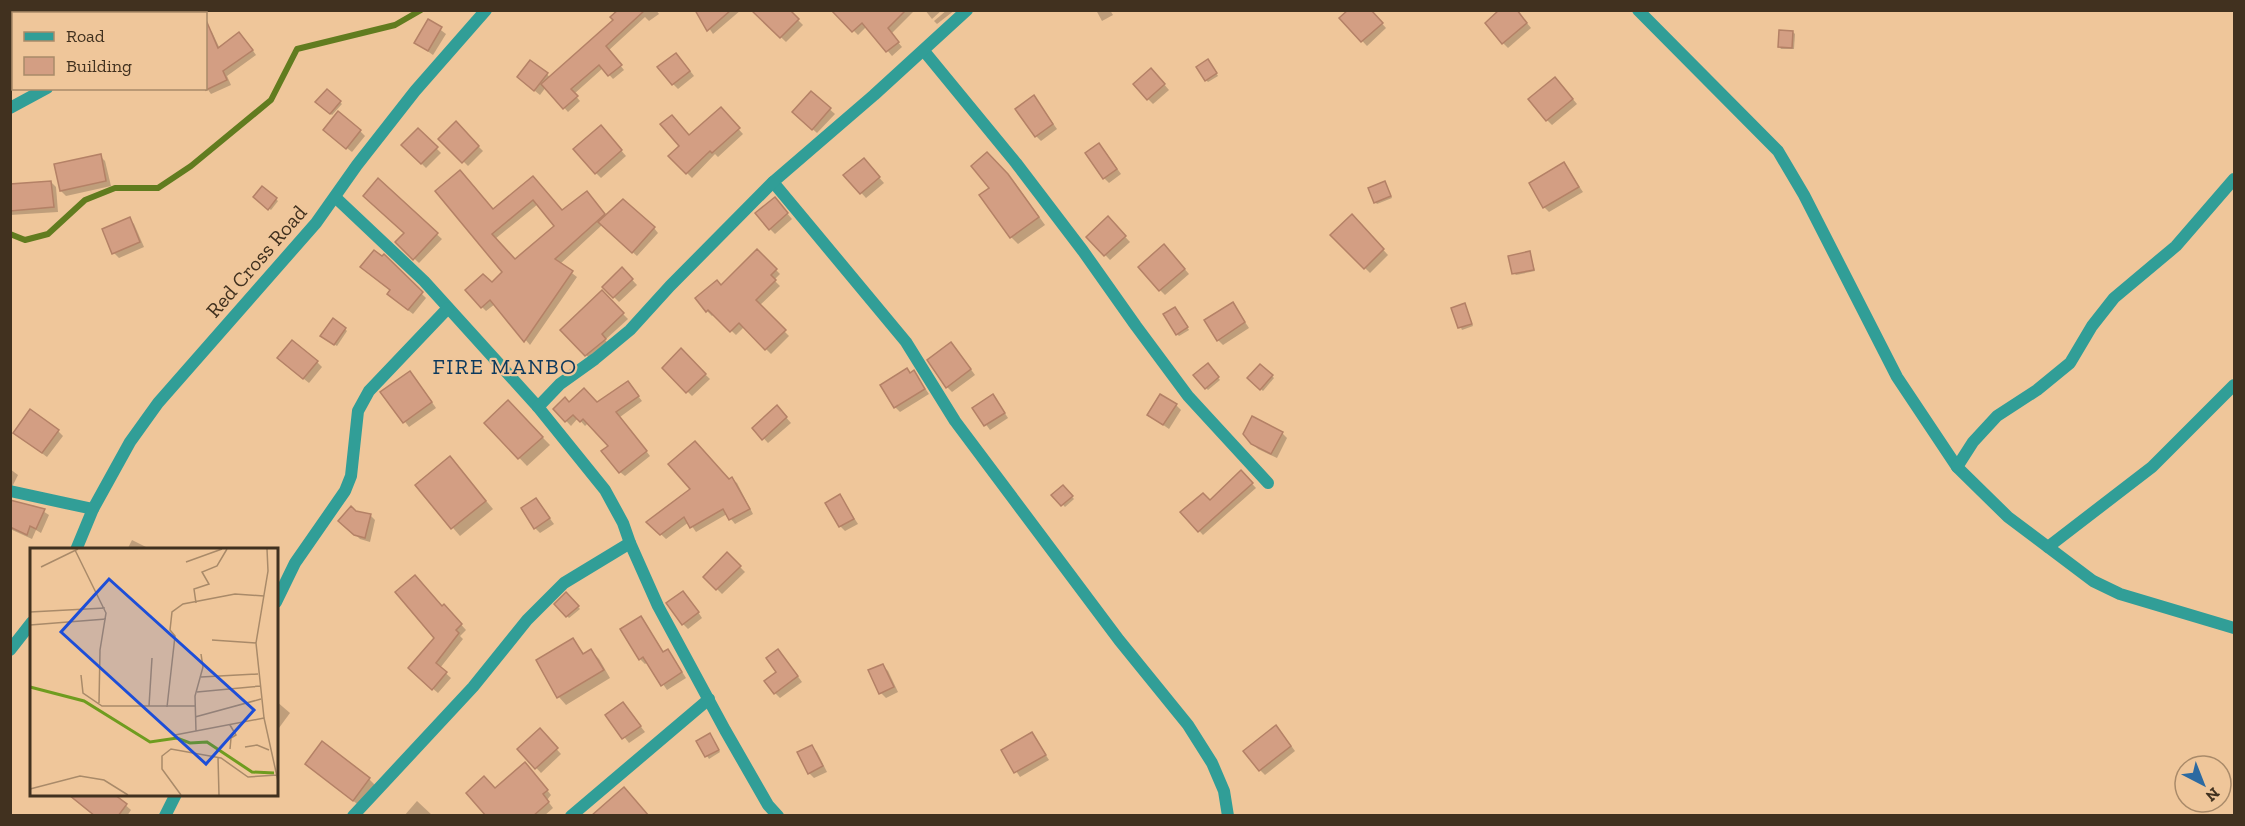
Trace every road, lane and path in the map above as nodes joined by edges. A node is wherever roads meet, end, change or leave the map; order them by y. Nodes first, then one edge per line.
1 (486, 10) edge
2 (967, 10) edge
3 (1638, 10) edge
4 (924, 51) junction
5 (43, 90) edge
6 (10, 108) edge
7 (2235, 180) edge
8 (773, 182) junction
9 (335, 197) junction
10 (448, 308) junction
11 (2235, 385) edge
12 (538, 407) junction
13 (1957, 467) junction
14 (1268, 483) dead end
15 (10, 492) edge
16 (93, 509) junction
17 (630, 543) junction
18 (2048, 547) junction
19 (77, 548) edge
20 (278, 597) edge
21 (30, 625) edge
22 (2235, 628) edge
23 (10, 650) edge
24 (709, 699) junction
25 (176, 796) edge
26 (165, 816) edge
27 (353, 816) edge
28 (572, 816) edge
29 (778, 816) edge
30 (1228, 816) edge

1 - 9 street, Red Cross Road
2 - 4 street
3 - 13 street
4 - 8 street
4 - 14 street
5 - 6 street
7 - 13 street
8 - 12 street
8 - 30 street
9 - 10 street
9 - 16 street, Red Cross Road
10 - 12 street
10 - 20 street
11 - 18 street
12 - 17 street
13 - 18 street
15 - 16 street
16 - 19 street, Red Cross Road
17 - 24 street
17 - 27 street
18 - 22 street
21 - 23 street
24 - 28 street
24 - 29 street
25 - 26 street

